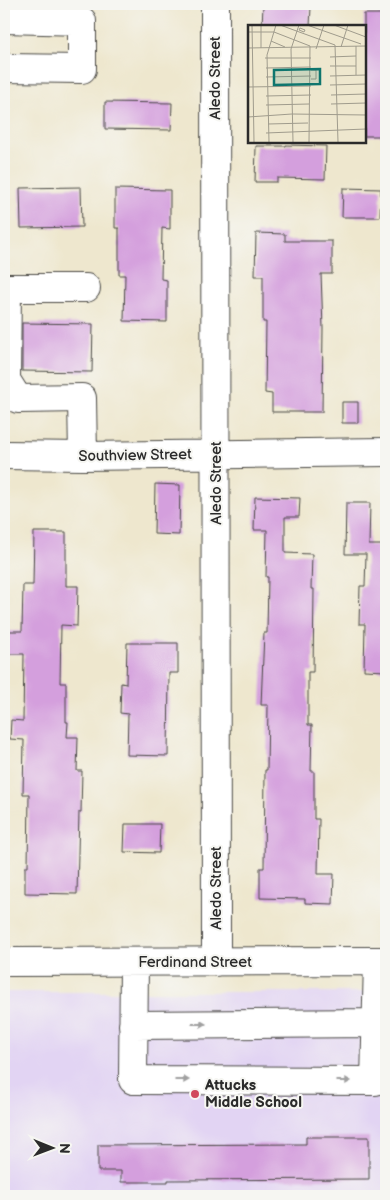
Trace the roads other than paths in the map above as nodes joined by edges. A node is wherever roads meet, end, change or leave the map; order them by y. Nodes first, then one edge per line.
1 (215, 4) edge
2 (4, 19) edge
3 (4, 68) edge
4 (6, 288) edge
5 (86, 288) dead end
6 (5, 380) edge
7 (386, 452) edge
8 (216, 454) junction
9 (4, 455) edge
10 (83, 456) junction
11 (382, 961) edge
12 (4, 962) edge
13 (134, 962) junction
14 (216, 962) junction
15 (376, 1023) junction
16 (133, 1025) junction

1 - 8 street, Aledo Street
2 - 3 street
4 - 5 street
4 - 6 street
6 - 10 street
7 - 8 street, Southview Street
8 - 10 street, Southview Street
8 - 14 street, Aledo Street
9 - 10 street, Southview Street
11 - 14 street, Ferdinand Street
11 - 15 street
12 - 13 street, Ferdinand Street
13 - 14 street, Ferdinand Street
13 - 16 street
16 -> 15 street
16 -> 15 street

